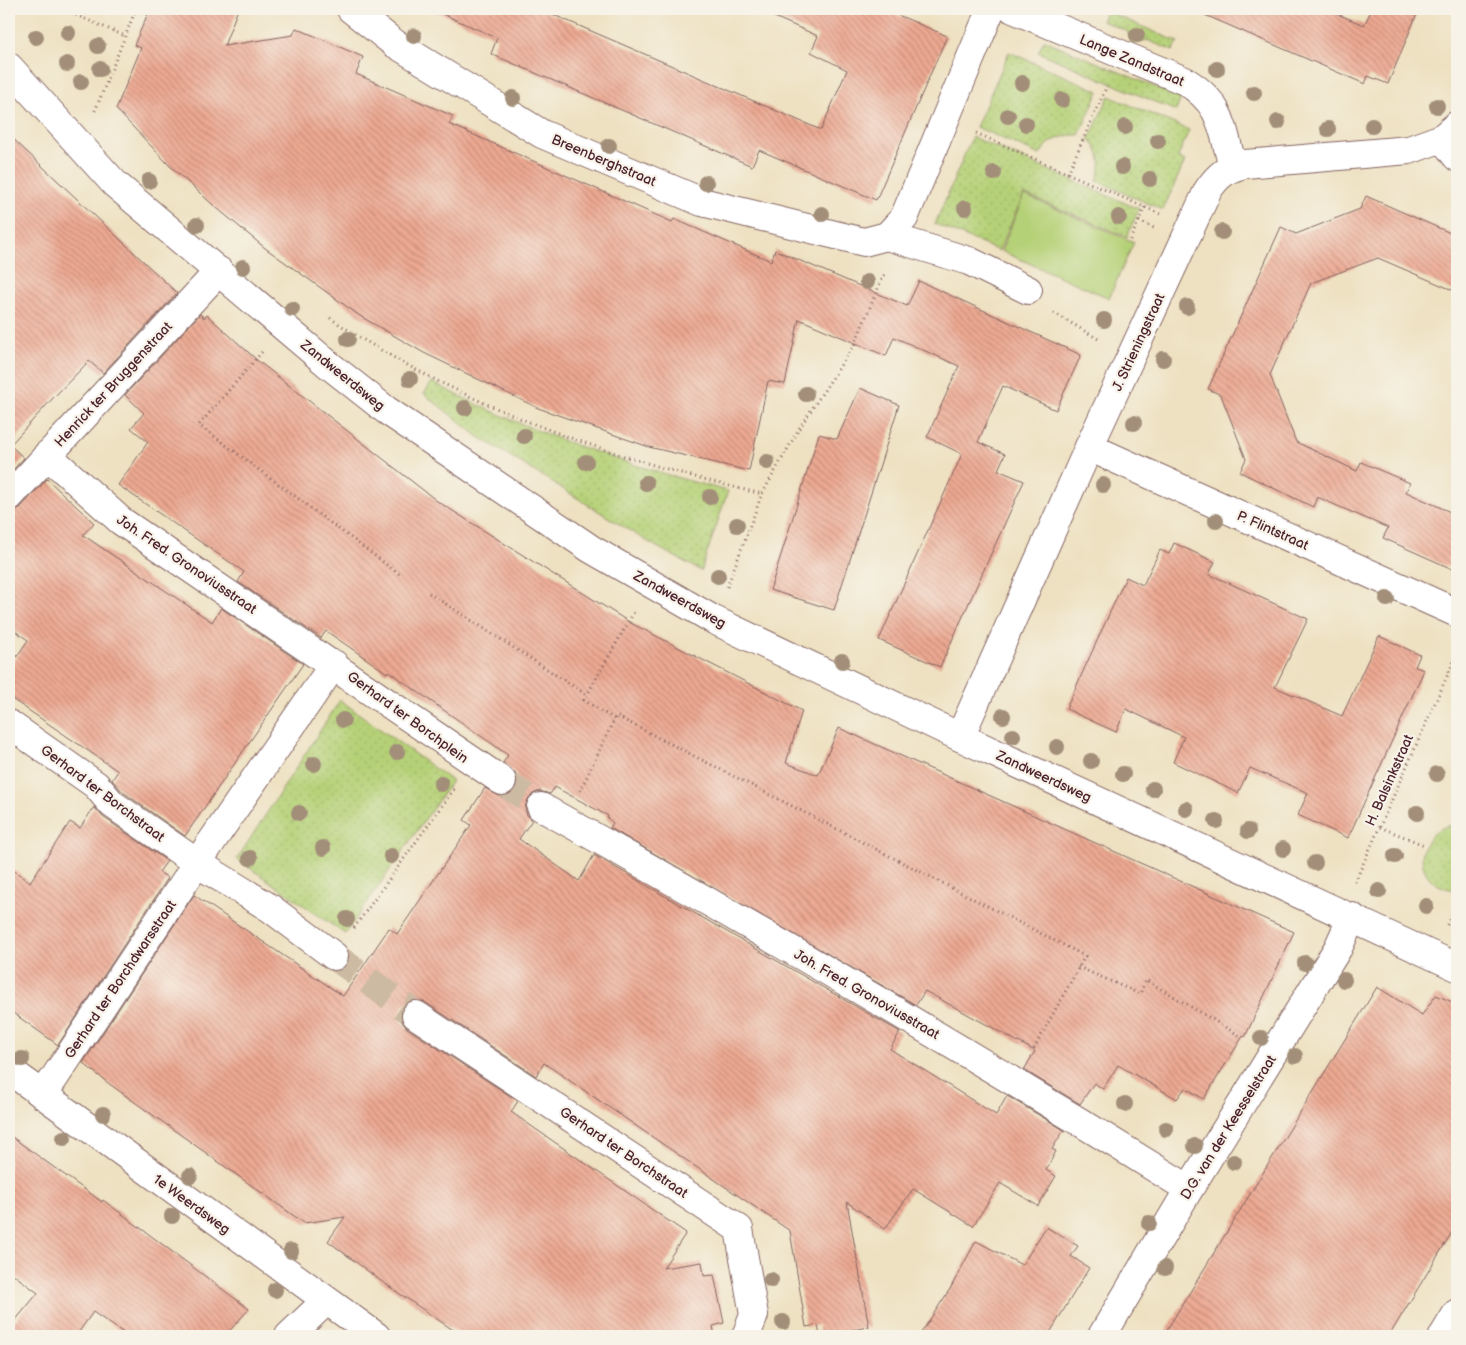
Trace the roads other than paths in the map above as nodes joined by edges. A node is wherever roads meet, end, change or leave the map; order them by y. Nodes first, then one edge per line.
1 (351, 9) edge
2 (992, 9) edge
3 (1013, 9) edge
4 (9, 67) edge
5 (1452, 140) edge
6 (1233, 167) junction
7 (894, 238) junction
8 (219, 271) junction
9 (1028, 290) road end
10 (1089, 447) junction
11 (47, 455) junction
12 (9, 497) edge
13 (1457, 613) edge
14 (334, 664) junction
15 (9, 724) edge
16 (960, 738) junction
17 (502, 781) tunnel mouth
18 (541, 807) tunnel mouth
19 (198, 863) junction
20 (1352, 917) junction
21 (334, 956) tunnel mouth
22 (1457, 967) edge
23 (416, 1015) tunnel mouth
24 (9, 1070) edge
25 (43, 1095) junction
26 (1189, 1189) junction
27 (326, 1301) junction
28 (1457, 1313) edge
29 (288, 1336) edge
30 (376, 1336) edge
31 (746, 1336) edge
32 (1102, 1336) edge
33 (1443, 1336) edge

1 - 7 street, Breenberghstraat
2 - 7 street
3 - 6 street, Lange Zandstraat
4 - 8 street, Zandweerdsweg
5 - 6 street
6 - 10 street, J. Strieningstraat
7 - 9 street
8 - 11 street, Henrick ter Bruggenstraat
8 - 16 street, Zandweerdsweg
10 - 13 street, P. Flintstraat
10 - 16 street, J. Strieningstraat
11 - 12 street, Henrick ter Bruggenstraat
11 - 14 street, Joh. Fred. Gronoviusstraat
14 - 17 street, Gerhard ter Borchplein
14 - 19 street, Gerhard ter Borchplein
15 - 19 street, Gerhard ter Borchstraat
16 - 20 street, Zandweerdsweg
18 - 26 street, Joh. Fred. Gronoviusstraat
19 - 21 street
19 - 25 street, Gerhard ter Borchdwarsstraat
20 - 22 street, Zandweerdsweg
20 - 26 street, D.G. van der Keesselstraat
23 - 31 street, Gerhard ter Borchstraat
24 - 25 street, 1e Weerdsweg
25 - 27 street, 1e Weerdsweg
26 - 32 street, D.G. van der Keesselstraat
27 - 29 street
27 - 30 street, 1e Weerdsweg
28 - 33 street

